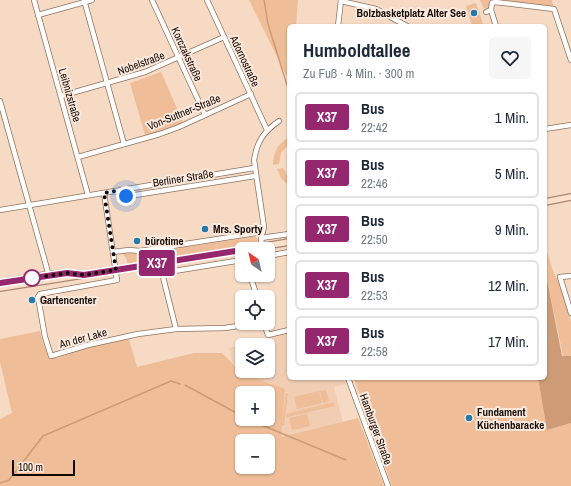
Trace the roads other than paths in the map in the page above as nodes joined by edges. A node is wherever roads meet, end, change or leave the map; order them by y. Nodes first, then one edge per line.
1 (34, 0) edge
2 (92, 0) edge
3 (152, 0) edge
4 (207, 0) edge
5 (341, 0) edge
6 (84, 1) edge
7 (38, 15) junction
8 (338, 24) edge
9 (403, 24) edge
10 (495, 24) edge
11 (224, 37) junction
12 (179, 58) junction
13 (571, 60) edge
14 (107, 84) junction
15 (251, 94) junction
16 (61, 96) junction
17 (0, 101) edge
18 (205, 115) junction
19 (279, 122) dead end
20 (571, 125) edge
21 (547, 129) edge
22 (267, 130) junction
23 (124, 144) junction
24 (78, 157) junction
25 (254, 168) junction
26 (255, 176) junction
27 (115, 191) junction
28 (104, 193) junction
29 (88, 195) junction
30 (571, 197) edge
31 (547, 202) edge
32 (30, 205) junction
33 (0, 210) edge
34 (263, 232) junction
35 (287, 234) edge
36 (261, 238) junction
37 (261, 242) edge
38 (287, 242) edge
39 (275, 245) edge
40 (235, 251) edge
41 (113, 252) junction
42 (287, 252) edge
43 (275, 255) edge
44 (191, 258) junction
45 (235, 261) edge
46 (192, 268) junction
47 (116, 270) junction
48 (571, 276) edge
49 (50, 278) junction
50 (0, 283) edge
51 (0, 288) edge
52 (571, 313) edge
53 (235, 326) edge
54 (176, 329) junction
55 (266, 330) edge
56 (287, 330) edge
57 (349, 380) edge
58 (388, 486) edge

1 - 7 street, Leibnizstraße
2 - 6 street
3 - 12 street, Korczakstraße
4 - 11 street, Adornostraße
5 - 8 street
5 - 9 street
6 - 7 street
6 - 14 street
7 - 16 street, Leibnizstraße
10 - 13 street
11 - 12 street, Nobelstraße
11 - 15 street, Adornostraße
12 - 14 street, Nobelstraße
12 - 18 street, Korczakstraße
14 - 16 street, Nobelstraße
14 - 23 street
15 - 18 street, Von-Suttner-Straße
15 - 22 street, Adornostraße
16 - 24 street, Leibnizstraße
17 - 32 street
18 - 23 street, Von-Suttner-Straße
19 - 22 street
20 - 21 street
22 - 25 street
23 - 24 street, Von-Suttner-Straße
24 - 29 street, Leibnizstraße
25 - 26 street
25 - 27 street, Berliner Straße
26 - 27 street, Berliner Straße
26 - 34 street
27 - 28 street, Berliner Straße
28 - 29 street, Berliner Straße
28 - 41 street
29 - 32 street, Berliner Straße
30 - 31 main road
32 - 33 street, Berliner Straße
32 - 49 street
34 - 36 street
34 - 41 street
35 - 36 street
36 - 37 street
38 - 39 main road
40 - 44 main road
41 - 47 street
42 - 43 street
44 - 46 street
44 - 47 main road
45 - 46 street
46 - 54 street
47 - 49 main road
47 - 54 street, An der Lake
48 - 52 street
49 - 50 main road
49 - 51 main road
53 - 54 street, An der Lake
55 - 56 street
57 - 58 street, Hamburger Straße

